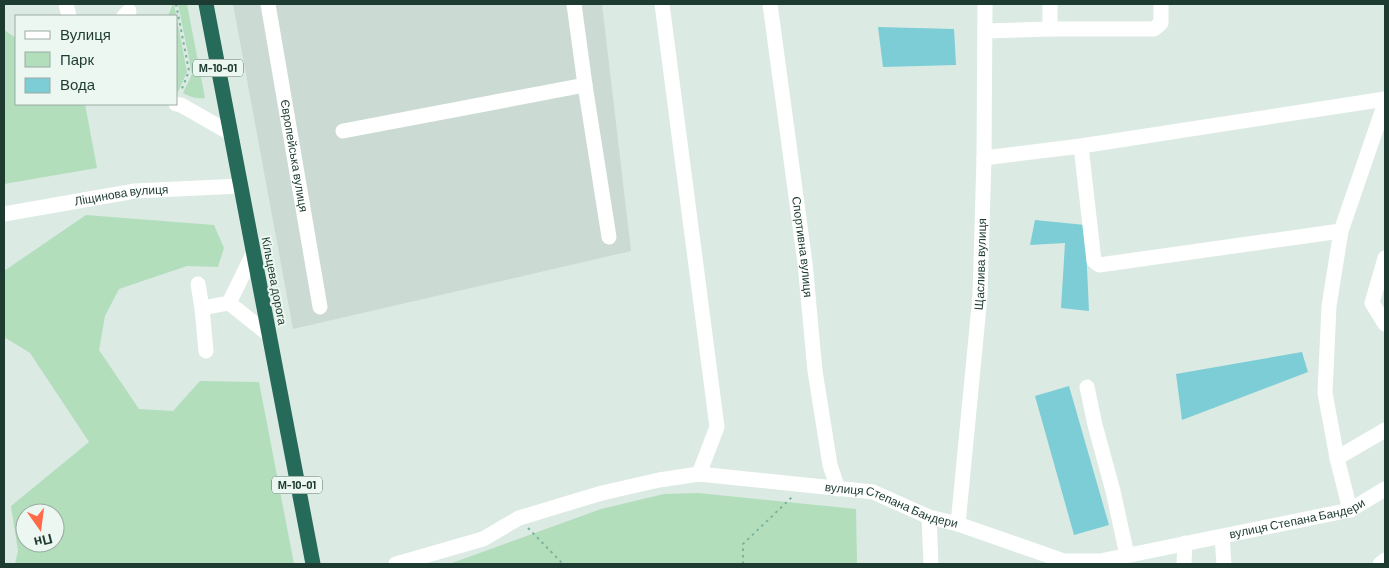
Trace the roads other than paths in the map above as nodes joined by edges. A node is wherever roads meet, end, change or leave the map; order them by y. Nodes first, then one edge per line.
1 (206, 4) edge
2 (268, 4) edge
3 (574, 4) edge
4 (662, 4) edge
5 (770, 4) edge
6 (985, 4) edge
7 (1050, 4) edge
8 (1161, 4) edge
9 (1050, 29) junction
10 (985, 31) junction
11 (585, 85) junction
12 (178, 98) edge
13 (1385, 99) edge
14 (1385, 103) edge
15 (343, 131) dead end
16 (230, 133) junction
17 (1081, 146) junction
18 (984, 158) junction
19 (240, 186) junction
20 (4, 214) edge
21 (1341, 231) junction
22 (609, 237) dead end
23 (253, 254) junction
24 (1385, 258) edge
25 (198, 284) dead end
26 (229, 303) junction
27 (320, 307) dead end
28 (202, 308) junction
29 (1385, 324) edge
30 (268, 334) junction
31 (206, 351) dead end
32 (1087, 387) dead end
33 (1385, 430) edge
34 (1337, 458) junction
35 (700, 474) junction
36 (838, 489) junction
37 (1385, 489) edge
38 (1350, 510) junction
39 (929, 517) junction
40 (958, 524) junction
41 (1222, 537) junction
42 (1186, 543) junction
43 (1127, 555) junction
44 (1385, 560) edge
45 (313, 564) edge
46 (396, 564) edge
47 (931, 564) edge
48 (1184, 564) edge
49 (1224, 564) edge
50 (1380, 564) edge

1 - 16 highway, Кільцева дорога / М-10-01
2 - 27 street, Європейська вулиця
3 - 11 street
4 - 35 street
5 - 36 street, Спортивна вулиця
6 - 10 street, Щаслива вулиця
7 - 9 street
8 - 9 street
9 - 10 street
10 - 18 street, Щаслива вулиця
11 - 15 street
11 - 22 street
12 - 16 street
13 - 17 street
14 - 21 street
16 - 19 highway, Кільцева дорога / М-10-01
17 - 18 street
17 - 21 street
18 - 40 street, Щаслива вулиця
19 - 20 street, Ліщинова вулиця
19 - 23 highway, Кільцева дорога / М-10-01
21 - 34 street
23 - 26 street
23 - 30 highway, Кільцева дорога / М-10-01
24 - 29 street
25 - 28 street
26 - 28 street
26 - 30 street
28 - 31 street
30 - 45 highway, Кільцева дорога / М-10-01
32 - 43 street
33 - 34 street
34 - 38 street
35 - 36 street, вулиця Степана Бандери
35 - 46 street, вулиця Степана Бандери
36 - 39 street, вулиця Степана Бандери
37 - 38 street, вулиця Степана Бандери
38 - 41 street, вулиця Степана Бандери
39 - 40 street, вулиця Степана Бандери
39 - 47 street
40 - 43 street, вулиця Степана Бандери
41 - 42 street, вулиця Степана Бандери
41 - 49 street
42 - 43 street, вулиця Степана Бандери
42 - 48 street
44 - 50 street

